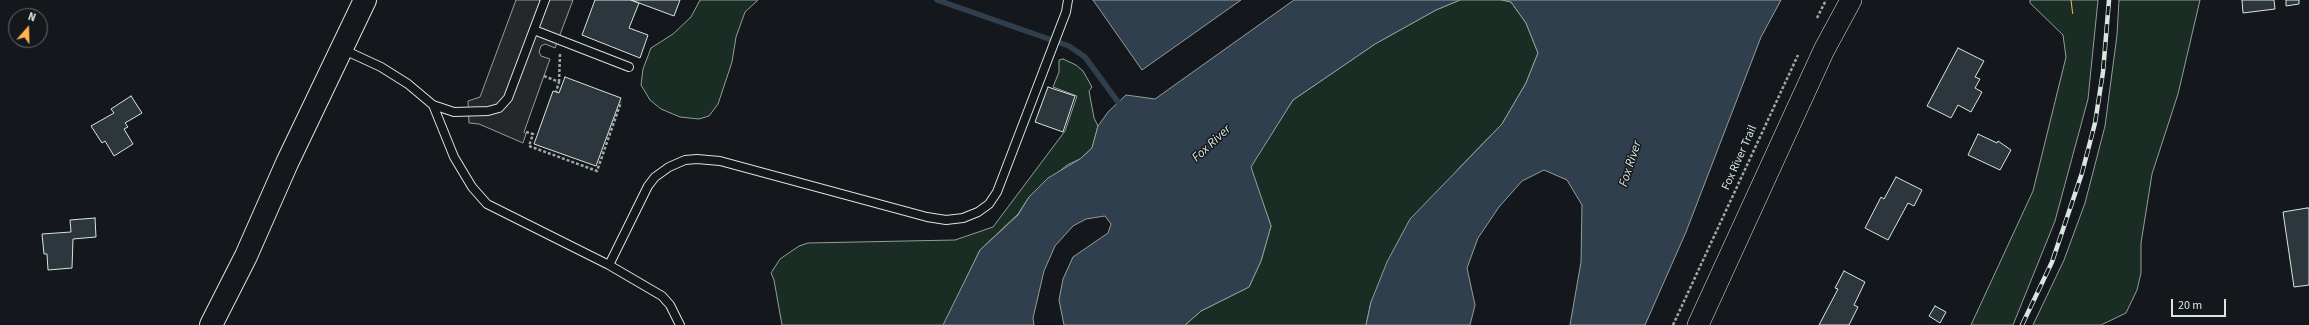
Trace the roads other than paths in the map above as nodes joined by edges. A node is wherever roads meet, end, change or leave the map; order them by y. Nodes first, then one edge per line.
1 (364, 0) edge
2 (545, 0) edge
3 (1068, 0) edge
4 (1851, 0) edge
5 (534, 30) junction
6 (341, 49) junction
7 (629, 67) dead end
8 (433, 105) junction
9 (609, 265) junction
10 (211, 325) edge
11 (680, 325) edge
12 (1698, 325) edge

1 - 6 main road
2 - 5 lane
3 - 9 lane
4 - 12 street
5 - 7 lane
5 - 8 lane
6 - 8 lane
6 - 10 main road
8 - 9 lane
9 - 11 lane

